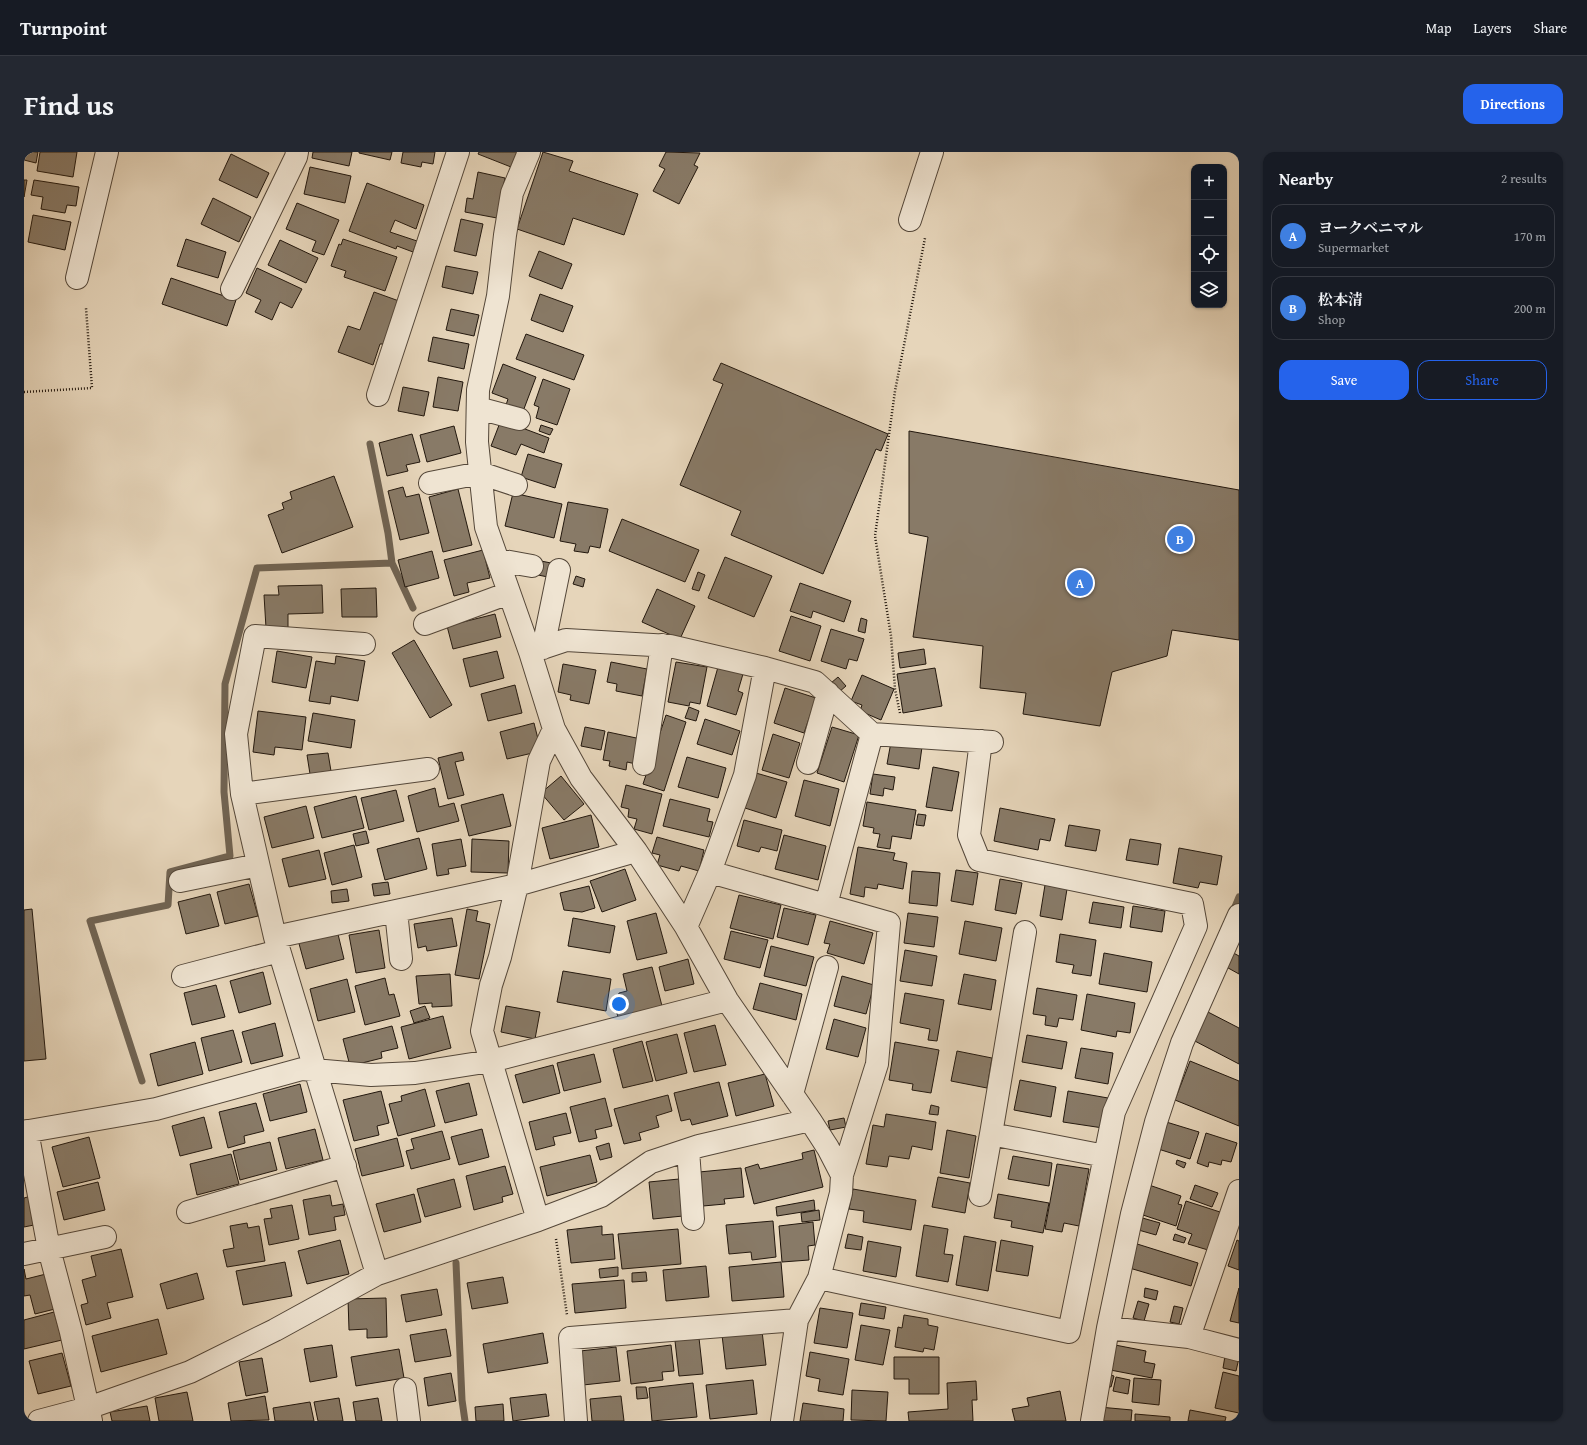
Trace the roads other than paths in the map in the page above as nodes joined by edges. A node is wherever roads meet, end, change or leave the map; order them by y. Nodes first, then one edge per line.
1 (107, 152) edge
2 (297, 152) edge
3 (458, 152) edge
4 (529, 152) edge
5 (932, 152) edge
6 (910, 220) dead end
7 (77, 278) dead end
8 (232, 289) dead end
9 (378, 395) dead end
10 (478, 408) junction
11 (519, 419) dead end
12 (480, 473) junction
13 (430, 483) dead end
14 (516, 485) dead end
15 (498, 560) junction
16 (532, 566) dead end
17 (559, 570) dead end
18 (509, 593) junction
19 (425, 624) dead end
20 (364, 644) dead end
21 (662, 645) junction
22 (536, 650) junction
23 (766, 668) junction
24 (828, 693) junction
25 (554, 729) junction
26 (872, 734) junction
27 (808, 763) dead end
28 (644, 764) dead end
29 (428, 769) dead end
30 (242, 794) junction
31 (636, 851) junction
32 (258, 864) junction
33 (710, 872) junction
34 (180, 881) dead end
35 (517, 885) junction
36 (826, 905) junction
37 (396, 911) junction
38 (1239, 915) edge
39 (686, 927) junction
40 (1025, 932) dead end
41 (277, 944) junction
42 (401, 960) dead end
43 (827, 966) dead end
44 (183, 976) dead end
45 (727, 1000) junction
46 (491, 1062) junction
47 (316, 1071) junction
48 (792, 1094) junction
49 (810, 1120) junction
50 (25, 1132) edge
51 (991, 1134) junction
52 (688, 1150) junction
53 (1105, 1156) junction
54 (345, 1166) junction
55 (842, 1175) junction
56 (980, 1195) dead end
57 (1237, 1205) edge
58 (188, 1212) dead end
59 (545, 1217) junction
60 (693, 1219) dead end
61 (105, 1237) dead end
62 (48, 1249) junction
63 (24, 1254) edge
64 (377, 1274) junction
65 (819, 1278) junction
66 (797, 1320) junction
67 (1108, 1328) junction
68 (1189, 1337) junction
69 (1239, 1350) edge
70 (405, 1389) dead end
71 (89, 1415) edge
72 (39, 1421) edge
73 (409, 1421) edge
74 (576, 1421) edge
75 (782, 1421) edge
76 (1092, 1421) edge

1 - 7 street
2 - 8 street
3 - 9 street
4 - 10 street
5 - 6 street
10 - 11 street
10 - 12 street
12 - 13 street
12 - 14 street
12 - 15 street
15 - 16 street
15 - 18 street
17 - 22 street
18 - 19 street
18 - 22 street
20 - 30 street
21 - 22 street
21 - 23 street
21 - 28 street
22 - 25 street
23 - 24 street
23 - 33 street
24 - 26 street
24 - 27 street
25 - 31 street
25 - 35 street
26 - 36 street
26 - 53 street
29 - 30 street
30 - 32 street
31 - 35 street
31 - 39 street
32 - 34 street
32 - 41 street
33 - 36 street
33 - 39 street
35 - 37 street
35 - 46 street
36 - 55 street
37 - 41 street
37 - 42 street
38 - 67 street
39 - 45 street
40 - 51 street
41 - 44 street
41 - 47 street
43 - 48 street
45 - 46 street
45 - 48 street
46 - 47 street
46 - 59 street
47 - 50 street
47 - 54 street
48 - 49 street
49 - 52 street
49 - 55 street
50 - 62 street
51 - 53 street
51 - 56 street
52 - 59 street
52 - 60 street
53 - 65 street
54 - 58 street
54 - 64 street
55 - 65 street
57 - 68 street
59 - 64 street
61 - 62 street
62 - 63 street
62 - 71 street
64 - 71 street
65 - 66 street
66 - 74 street
66 - 75 street
67 - 68 street
67 - 76 street
68 - 69 street
70 - 73 street
71 - 72 street

